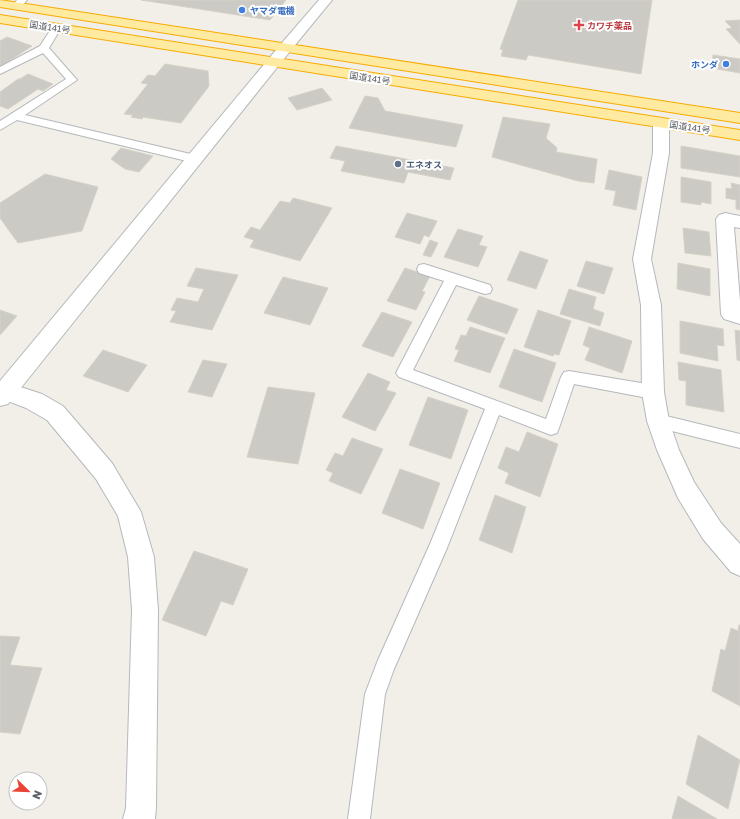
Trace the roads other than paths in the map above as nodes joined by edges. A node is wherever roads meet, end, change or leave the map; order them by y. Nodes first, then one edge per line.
1 (326, 0) edge
2 (0, 3) edge
3 (20, 3) edge
4 (0, 19) edge
5 (56, 28) junction
6 (286, 47) junction
7 (44, 48) junction
8 (274, 63) junction
9 (0, 71) edge
10 (14, 116) junction
11 (740, 118) edge
12 (661, 123) junction
13 (0, 126) edge
14 (740, 134) edge
15 (195, 159) junction
16 (740, 222) edge
17 (424, 269) dead end
18 (452, 278) junction
19 (485, 289) dead end
20 (740, 316) edge
21 (653, 392) junction
22 (2, 394) edge
23 (494, 406) junction
24 (658, 421) junction
25 (740, 441) edge
26 (740, 563) edge
27 (139, 819) edge
28 (359, 819) edge

1 - 6 street
2 - 3 highway, 国道141号
3 - 6 highway, 国道141号
4 - 5 highway, 国道141号
5 - 7 lane
5 - 8 highway, 国道141号
6 - 8 street
6 - 11 highway, 国道141号
7 - 9 lane
7 - 10 lane
8 - 12 highway, 国道141号
8 - 15 street
10 - 13 lane
10 - 15 lane
12 - 14 highway, 国道141号
12 - 21 street
15 - 22 street
16 - 20 street
17 - 18 lane
18 - 19 lane
18 - 23 lane
21 - 23 lane
21 - 24 street
22 - 27 street
23 - 28 lane
24 - 25 lane
24 - 26 street

